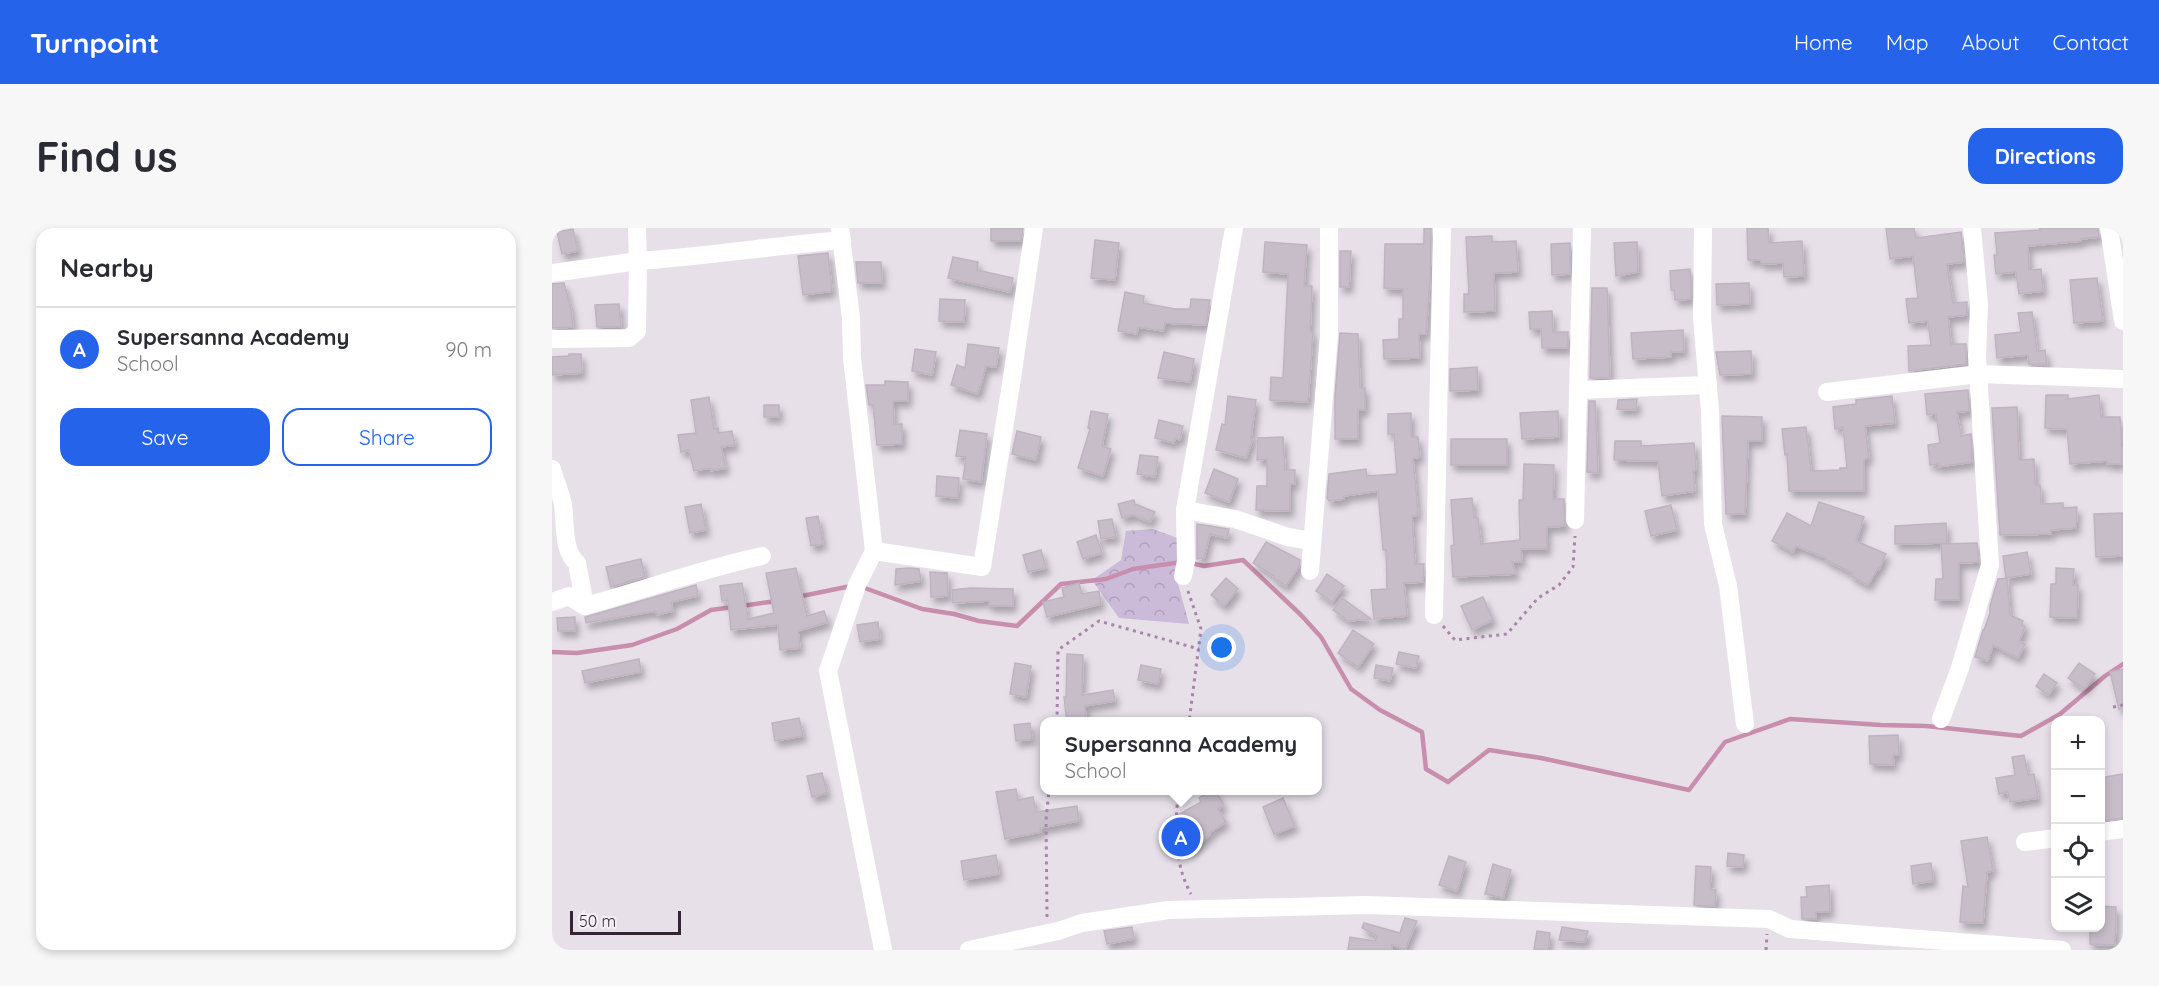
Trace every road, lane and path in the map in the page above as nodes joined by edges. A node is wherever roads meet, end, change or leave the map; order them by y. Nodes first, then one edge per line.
1 (637, 228) edge
2 (1034, 228) edge
3 (1234, 228) edge
4 (1329, 228) edge
5 (1442, 228) edge
6 (1582, 228) edge
7 (1703, 228) edge
8 (1972, 228) edge
9 (2109, 228) edge
10 (841, 234) edge
11 (638, 261) junction
12 (552, 273) edge
13 (2123, 321) edge
14 (552, 339) edge
15 (1979, 374) junction
16 (2123, 379) edge
17 (1708, 384) junction
18 (1578, 390) junction
19 (1827, 392) dead end
20 (552, 469) edge
21 (1185, 510) junction
22 (1575, 520) joint
23 (1312, 541) junction
24 (874, 551) junction
25 (762, 556) dead end
26 (1310, 571) dead end
27 (1183, 576) joint
28 (552, 602) edge
29 (585, 606) junction
30 (1434, 615) joint
31 (1199, 649) junction
32 (2123, 705) edge
33 (2113, 707) dead end
34 (1057, 717) edge
35 (1190, 717) edge
36 (1941, 719) dead end
37 (1745, 724) dead end
38 (1048, 795) edge
39 (1178, 795) edge
40 (2123, 829) edge
41 (2105, 831) edge
42 (2051, 839) edge
43 (2025, 842) dead end
44 (1204, 909) junction
45 (1058, 931) junction
46 (883, 950) edge
47 (969, 950) edge
48 (2062, 950) edge

1 - 11 street
2 - 24 street
3 - 21 street
4 - 23 street
5 - 30 street
6 - 18 street
7 - 17 street
8 - 15 street
9 - 13 street
10 - 11 street
10 - 24 street
11 - 12 street
11 - 14 street
15 - 16 street
15 - 19 street
15 - 36 street
17 - 18 street
17 - 37 street
18 - 22 street
20 - 29 street
21 - 23 street
21 - 27 street
22 - 30 path
23 - 26 street
24 - 46 street
25 - 29 street
27 - 31 path
28 - 29 street
31 - 34 path
31 - 35 path
32 - 33 path
38 - 45 path
39 - 44 path
40 - 41 street
42 - 43 street
44 - 45 street
44 - 48 street
45 - 47 street

